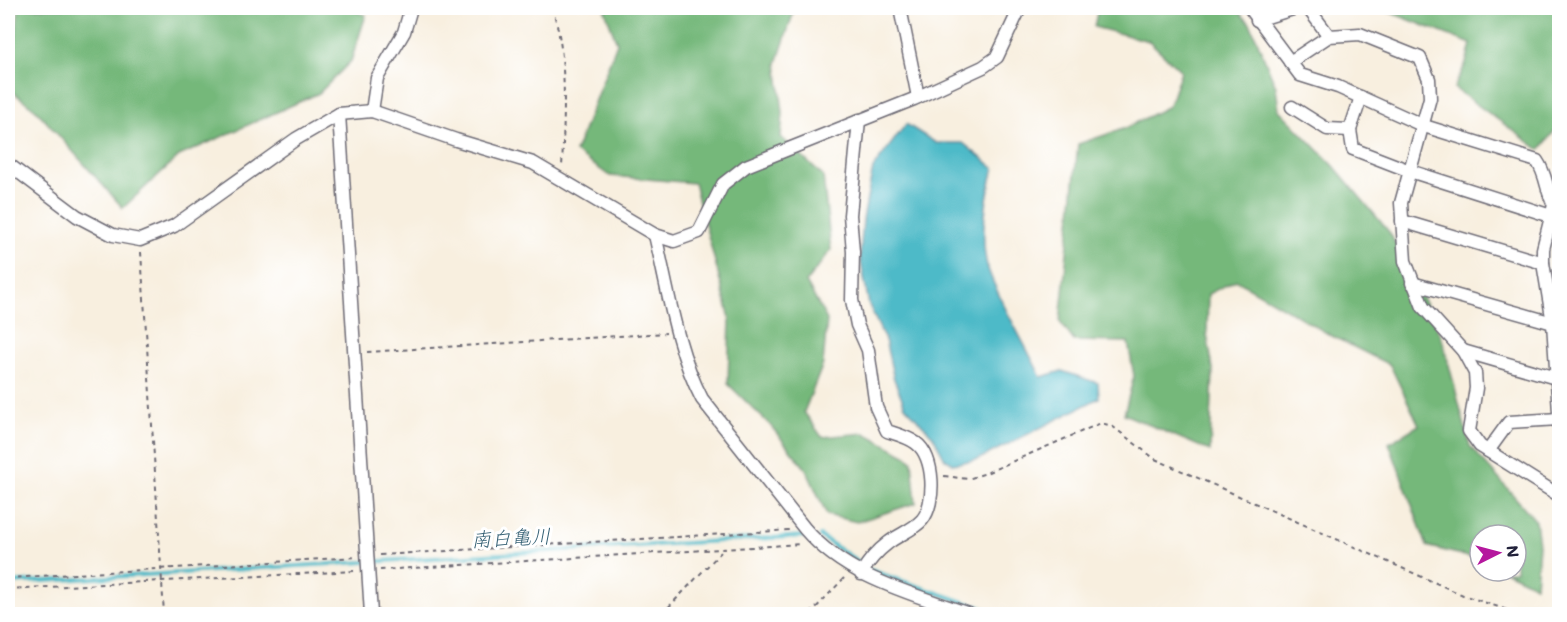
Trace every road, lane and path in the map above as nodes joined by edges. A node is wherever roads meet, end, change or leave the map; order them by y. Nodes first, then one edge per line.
1 (411, 8) edge
2 (552, 8) edge
3 (900, 8) edge
4 (1020, 8) edge
5 (1250, 8) edge
6 (1296, 8) edge
7 (1308, 8) edge
8 (1257, 20) junction
9 (1329, 36) junction
10 (1290, 62) junction
11 (918, 97) junction
12 (1361, 97) junction
13 (1292, 108) dead end
14 (372, 111) junction
15 (339, 114) junction
16 (859, 120) junction
17 (1424, 126) junction
18 (1350, 130) junction
19 (1560, 147) edge
20 (8, 165) edge
21 (1410, 171) junction
22 (1554, 172) dead end
23 (561, 178) junction
24 (1551, 216) junction
25 (1402, 221) junction
26 (655, 235) junction
27 (140, 240) junction
28 (1543, 263) junction
29 (1412, 283) junction
30 (1553, 323) junction
31 (678, 332) junction
32 (1463, 351) junction
33 (355, 352) junction
34 (1556, 378) junction
35 (1559, 419) edge
36 (1560, 427) edge
37 (1488, 451) junction
38 (929, 472) junction
39 (1560, 496) edge
40 (805, 529) junction
41 (817, 543) junction
42 (725, 548) junction
43 (368, 556) junction
44 (161, 568) junction
45 (860, 569) junction
46 (369, 571) junction
47 (8, 578) edge
48 (162, 581) junction
49 (8, 590) edge
50 (164, 615) edge
51 (371, 615) edge
52 (662, 615) edge
53 (810, 615) edge
54 (969, 615) edge
55 (1519, 615) edge

1 - 14 street
2 - 23 path
3 - 11 street
4 - 11 street
5 - 8 street
6 - 8 street
7 - 9 street
8 - 10 street
9 - 10 street
9 - 17 street
10 - 12 street
11 - 16 street
12 - 17 street
12 - 18 street
13 - 18 street
14 - 15 street
14 - 23 street
15 - 27 street
15 - 33 street
16 - 26 street
16 - 38 street
17 - 21 street
17 - 24 street
18 - 21 street
19 - 22 path
20 - 27 street
21 - 24 street
21 - 25 street
23 - 26 street
24 - 28 street
25 - 28 street
25 - 29 street
26 - 31 street
27 - 44 path
28 - 30 street
29 - 30 street
29 - 32 street
30 - 34 street
31 - 33 path
31 - 40 street
32 - 34 street
32 - 37 street
33 - 43 street
34 - 35 street
35 - 36 street
35 - 37 street
37 - 39 street
38 - 45 street
38 - 55 path
40 - 41 street
40 - 43 path
41 - 42 path
41 - 45 street
42 - 46 path
42 - 52 path
43 - 44 path
43 - 46 street
44 - 47 path
44 - 48 path
45 - 53 path
45 - 54 street
46 - 48 path
46 - 51 street
48 - 49 path
48 - 50 path

